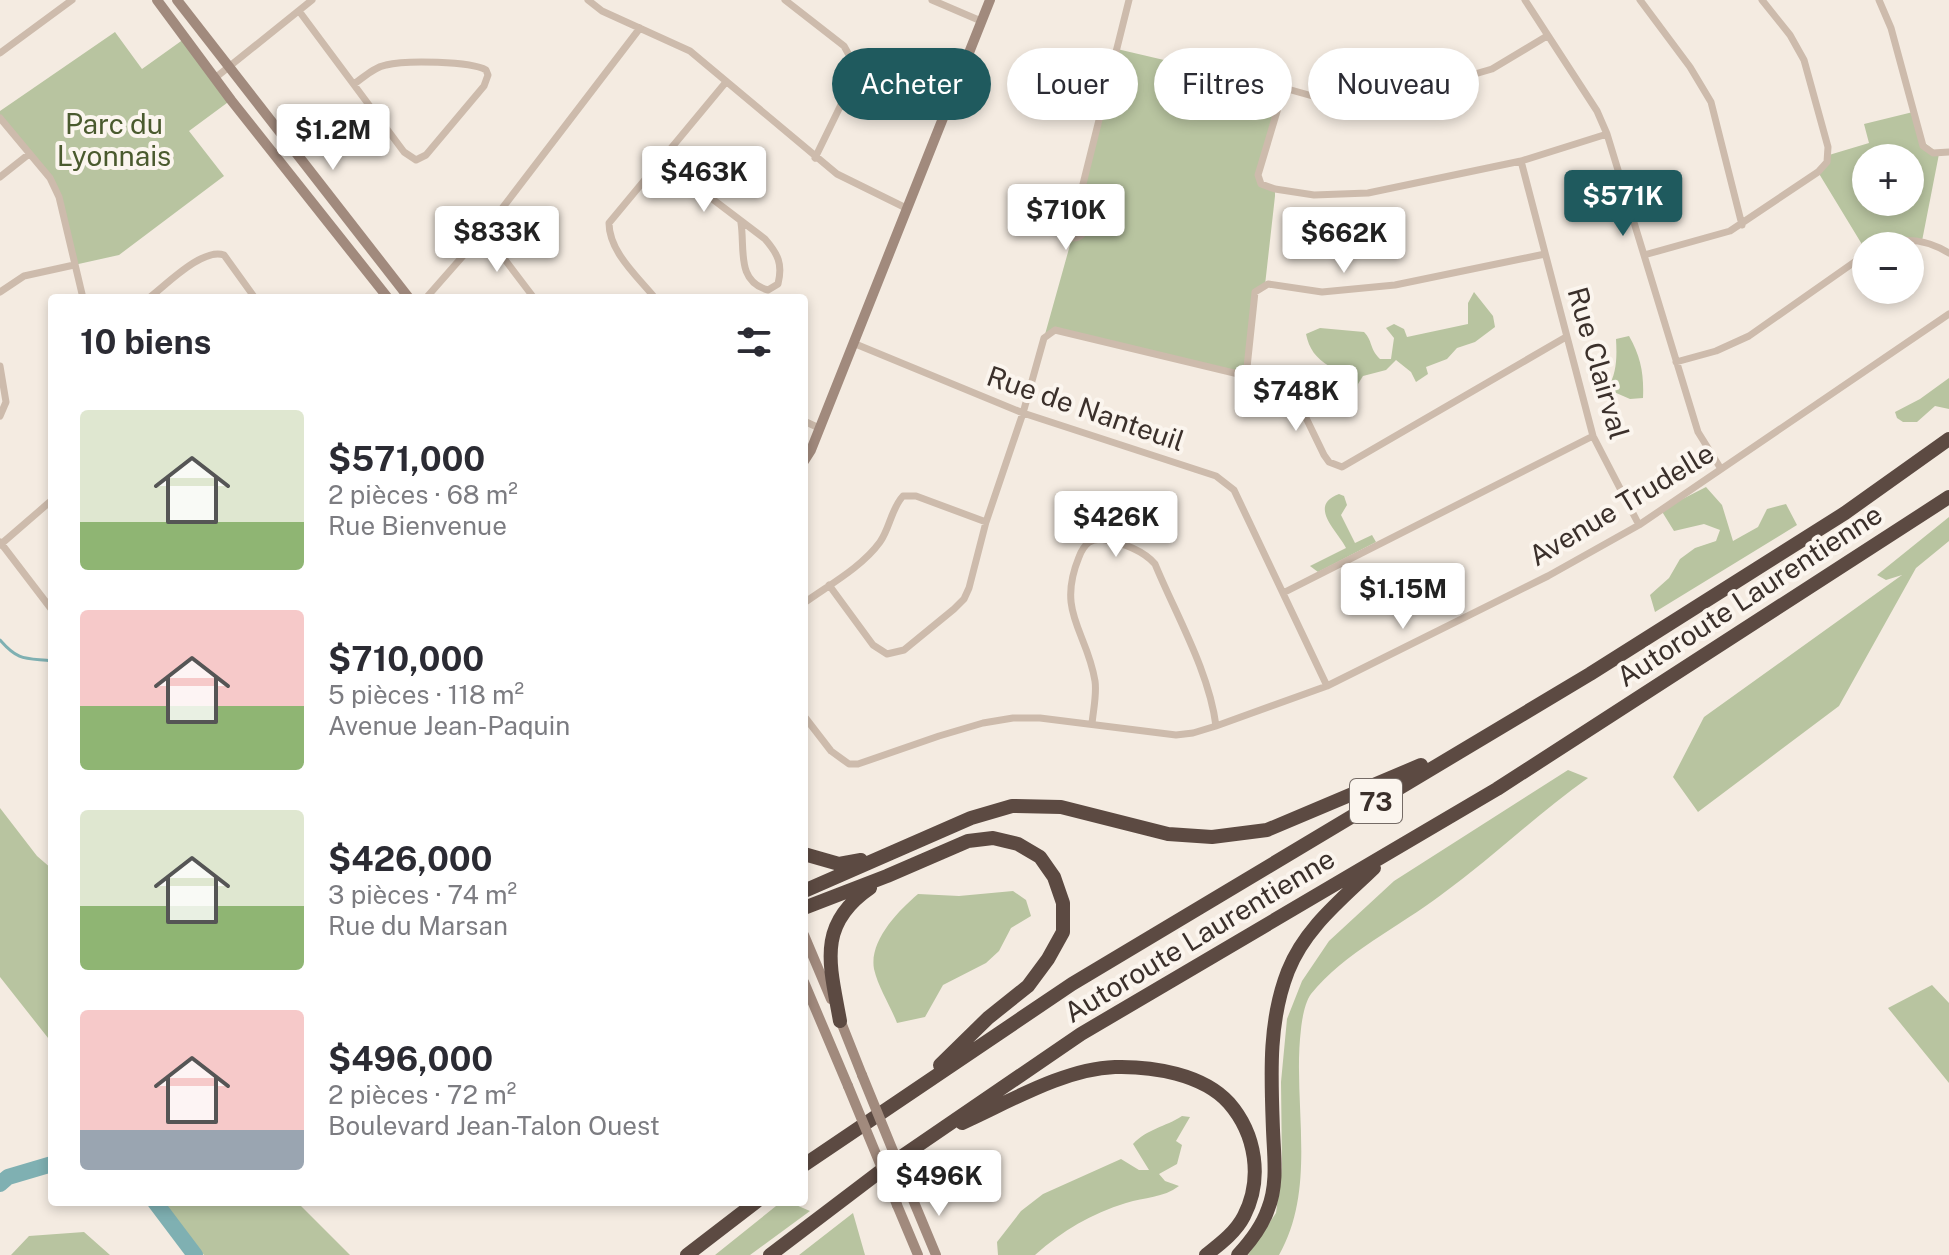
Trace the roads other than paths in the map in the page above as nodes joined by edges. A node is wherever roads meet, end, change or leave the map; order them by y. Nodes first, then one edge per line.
1 (72, 0) edge
2 (157, 0) edge
3 (177, 0) edge
4 (312, 0) edge
5 (588, 0) edge
6 (785, 0) edge
7 (932, 0) edge
8 (990, 0) edge
9 (1129, 0) edge
10 (1525, 0) edge
11 (1640, 0) edge
12 (1762, 0) edge
13 (1879, 0) edge
14 (299, 11) junction
15 (981, 21) junction
16 (640, 28) junction
17 (1547, 36) junction
18 (0, 53) edge
19 (229, 67) junction
20 (215, 78) junction
21 (726, 82) junction
22 (354, 84) junction
23 (0, 118) edge
24 (1607, 134) junction
25 (1949, 152) edge
26 (29, 154) junction
27 (815, 158) junction
28 (661, 160) junction
29 (1521, 161) junction
30 (0, 177) edge
31 (906, 208) junction
32 (1076, 212) dead end
33 (741, 223) junction
34 (1742, 225) junction
35 (484, 232) junction
36 (1924, 243) edge
37 (1949, 253) edge
38 (1545, 254) junction
39 (1644, 255) junction
40 (1852, 264) edge
41 (74, 265) junction
42 (0, 292) edge
43 (82, 294) edge
44 (154, 294) edge
45 (252, 294) edge
46 (385, 294) edge
47 (406, 294) edge
48 (430, 294) edge
49 (531, 294) edge
50 (652, 294) edge
51 (1949, 314) edge
52 (1566, 337) junction
53 (853, 343) junction
54 (1676, 362) junction
55 (0, 366) edge
56 (1246, 377) junction
57 (1023, 413) junction
58 (0, 416) edge
59 (808, 423) edge
60 (819, 428) junction
61 (1593, 436) junction
62 (1949, 439) edge
63 (808, 452) edge
64 (1721, 469) junction
65 (1949, 497) edge
66 (48, 503) edge
67 (986, 522) junction
68 (1639, 525) junction
69 (0, 544) edge
70 (829, 585) junction
71 (1283, 593) junction
72 (808, 600) edge
73 (48, 605) edge
74 (1327, 686) junction
75 (808, 721) edge
76 (1092, 724) junction
77 (1216, 726) junction
78 (1469, 745) junction
79 (1392, 851) junction
80 (893, 852) junction
81 (808, 855) edge
82 (887, 876) junction
83 (808, 889) edge
84 (808, 906) edge
85 (808, 945) edge
86 (808, 991) edge
87 (840, 1021) junction
88 (910, 1092) junction
89 (929, 1138) junction
90 (808, 1162) edge
91 (751, 1206) edge
92 (687, 1255) edge
93 (770, 1255) edge
94 (918, 1255) edge
95 (936, 1255) edge
96 (1206, 1255) edge
97 (1238, 1255) edge

1 - 18 street
2 - 20 street
3 - 19 street
4 - 14 street
5 - 16 street
6 - 27 street
7 - 15 street
8 - 15 street
9 - 32 street
10 - 17 street
11 - 34 street
12 - 34 street
13 - 25 street
14 - 19 street
14 - 22 street
15 - 31 street
16 - 21 street
16 - 35 street
17 - 24 street
17 - 29 street
19 - 20 street
19 - 47 street
20 - 46 street
21 - 27 street
21 - 28 street
22 - 22 street
23 - 26 street
24 - 29 street
24 - 39 street
26 - 30 street
26 - 41 street
27 - 31 street
28 - 33 street
28 - 50 street
29 - 38 street, Rue Clairval
31 - 53 street
33 - 33 street
34 - 39 street
35 - 48 street
35 - 49 street
36 - 37 street
38 - 52 street, Rue Clairval
38 - 56 street
39 - 54 street
40 - 54 street
41 - 42 street
41 - 43 street
44 - 45 street
51 - 64 street, Avenue Trudelle
52 - 56 street
52 - 61 street, Rue Clairval
53 - 57 street, Rue de Nanteuil
53 - 60 street
54 - 64 street
55 - 58 street
56 - 57 street
57 - 67 street
57 - 71 street, Rue de Nanteuil
59 - 60 street
60 - 63 street
61 - 68 street, Rue Clairval
61 - 71 street
62 - 78 highway, Autoroute Laurentienne / 73
64 - 68 street, Avenue Trudelle
65 - 79 highway, Autoroute Laurentienne / 73
66 - 69 street
67 - 70 street
67 - 70 street
68 - 74 street, Avenue Trudelle
69 - 73 street
70 - 72 street
71 - 74 street, Rue de Nanteuil
74 - 77 street, Avenue Trudelle
75 - 76 street, Avenue Trudelle
76 - 77 street, Avenue Trudelle
76 - 77 street
78 - 80 highway
78 - 88 highway, Autoroute Laurentienne / 73
79 - 89 highway, Autoroute Laurentienne / 73
79 - 97 highway
80 - 81 highway
80 - 83 highway
82 - 84 highway
82 - 87 highway
82 - 88 highway
85 - 87 street
86 - 94 street, bridge
87 - 95 street, bridge
88 - 90 highway, Autoroute Laurentienne / 73
89 - 93 highway, Autoroute Laurentienne / 73
89 - 96 highway
91 - 92 highway

